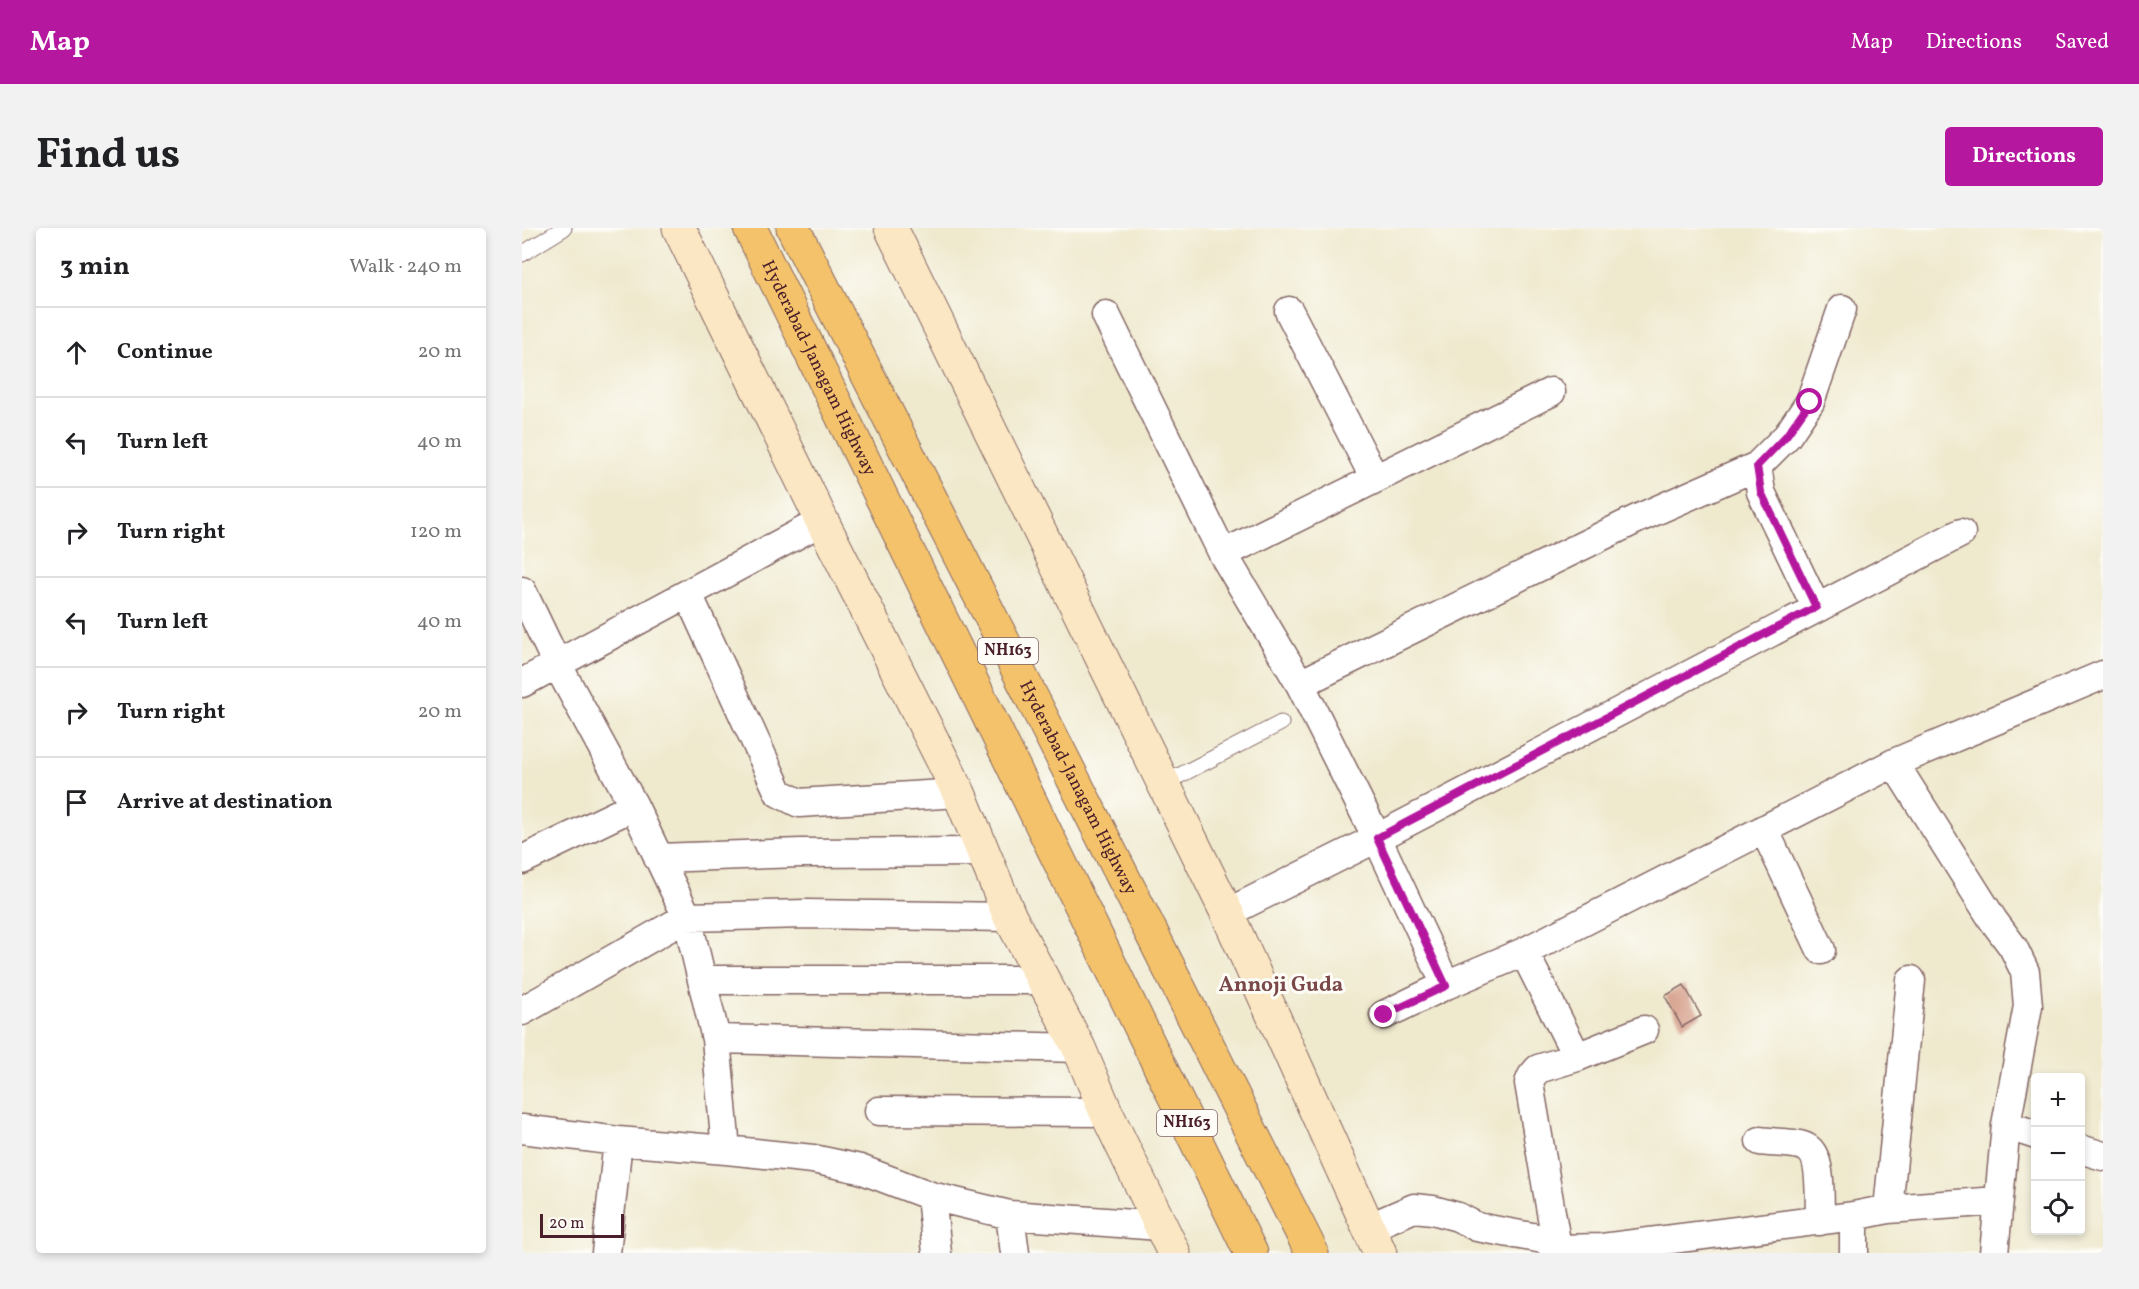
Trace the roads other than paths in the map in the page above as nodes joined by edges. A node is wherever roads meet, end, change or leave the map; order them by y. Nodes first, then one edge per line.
1 (564, 228) edge
2 (679, 228) edge
3 (750, 228) edge
4 (793, 228) edge
5 (891, 228) edge
6 (522, 254) edge
7 (1842, 309) dead end
8 (1289, 311) dead end
9 (1106, 315) dead end
10 (1551, 392) dead end
11 (1757, 466) junction
12 (1375, 479) junction
13 (822, 521) junction
14 (1961, 533) dead end
15 (1223, 554) junction
16 (522, 591) edge
17 (688, 594) junction
18 (1816, 607) junction
19 (557, 664) junction
20 (2103, 675) edge
21 (522, 682) edge
22 (1300, 684) junction
23 (1281, 723) dead end
24 (1894, 763) junction
25 (1163, 784) junction
26 (959, 793) junction
27 (634, 806) junction
28 (1764, 829) junction
29 (1377, 838) junction
30 (982, 852) junction
31 (658, 858) junction
32 (522, 860) edge
33 (1227, 913) junction
34 (687, 917) junction
35 (1010, 917) junction
36 (1821, 950) dead end
37 (1524, 951) junction
38 (702, 980) junction
39 (1044, 980) junction
40 (1911, 980) dead end
41 (1446, 986) junction
42 (522, 1011) edge
43 (1384, 1015) dead end
44 (1644, 1030) dead end
45 (716, 1040) junction
46 (1079, 1048) junction
47 (1577, 1057) junction
48 (879, 1111) dead end
49 (1106, 1112) junction
50 (2006, 1125) junction
51 (522, 1129) edge
52 (2031, 1133) edge
53 (618, 1141) junction
54 (1760, 1141) dead end
55 (726, 1150) junction
56 (2085, 1151) edge
57 (2103, 1156) edge
58 (931, 1196) junction
59 (1998, 1201) junction
60 (1888, 1209) junction
61 (1010, 1215) junction
62 (1854, 1216) junction
63 (1820, 1221) junction
64 (1167, 1239) edge
65 (1374, 1240) edge
66 (1558, 1251) edge
67 (606, 1253) edge
68 (937, 1253) edge
69 (1015, 1253) edge
70 (1251, 1253) edge
71 (1311, 1253) edge
72 (1854, 1253) edge
73 (1994, 1253) edge

1 - 6 lane
2 - 13 street
3 - 70 highway, Hyderabad-Janagam Highway / NH163
4 - 71 highway, Hyderabad-Janagam Highway / NH163
5 - 25 street
7 - 11 street
8 - 12 street
9 - 15 street
10 - 12 street
11 - 18 street
11 - 22 street
12 - 15 street
13 - 17 street
13 - 26 street
14 - 18 street
15 - 22 street
16 - 19 street
17 - 19 street
17 - 26 street
18 - 29 street
19 - 21 street
19 - 27 street
20 - 24 street
22 - 29 street
23 - 25 lane
24 - 28 street
24 - 50 street
25 - 33 street
26 - 30 street
27 - 31 street
27 - 32 street
28 - 36 street
28 - 37 street
29 - 33 street
29 - 41 street
30 - 31 street
30 - 35 street
31 - 34 street
33 - 65 street
34 - 35 street
34 - 38 street
34 - 42 street
35 - 39 street
37 - 41 street
37 - 47 street
38 - 39 street
38 - 45 street
39 - 46 street
40 - 60 street
41 - 43 street
44 - 47 street
45 - 46 street
45 - 55 street
46 - 49 street
47 - 66 street
48 - 49 street
49 - 64 street
50 - 52 street
50 - 59 street
51 - 53 street
53 - 55 street
53 - 67 street
54 - 63 street
55 - 58 street
56 - 57 street
58 - 61 street
58 - 68 street
59 - 60 street
59 - 73 street
60 - 62 street
61 - 64 street
61 - 69 street
62 - 63 street
62 - 72 street
63 - 66 street
65 - 66 street

